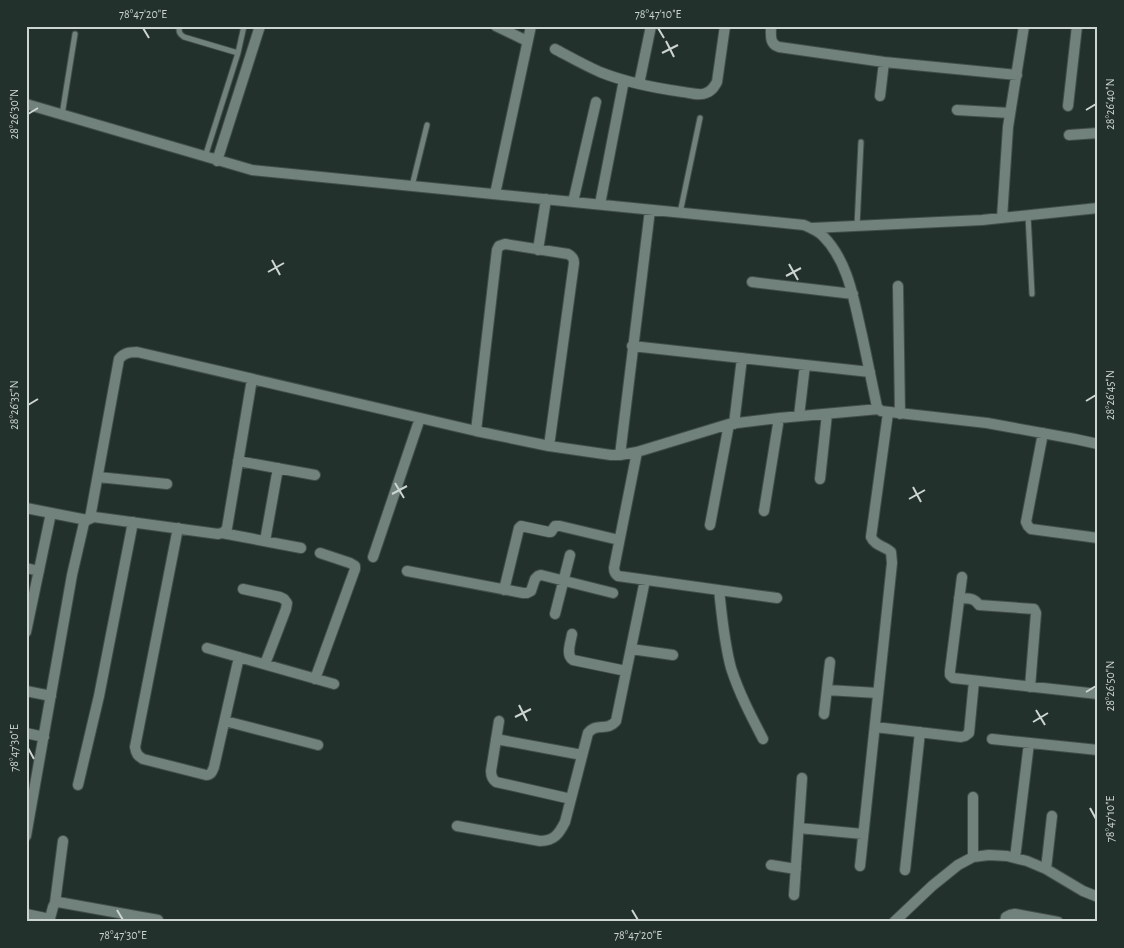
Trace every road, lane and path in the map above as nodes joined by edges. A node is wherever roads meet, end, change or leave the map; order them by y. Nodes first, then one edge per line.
1 (179, 26) edge
2 (244, 26) edge
3 (260, 26) edge
4 (496, 26) edge
5 (530, 26) edge
6 (651, 26) edge
7 (725, 26) edge
8 (771, 26) edge
9 (1024, 26) edge
10 (1077, 26) edge
11 (75, 34) dead end
12 (527, 41) junction
13 (555, 48) dead end
14 (238, 53) junction
15 (884, 62) junction
16 (1016, 75) junction
17 (624, 80) junction
18 (639, 84) junction
19 (880, 96) dead end
20 (596, 102) dead end
21 (26, 104) edge
22 (1068, 106) dead end
23 (957, 110) dead end
24 (1010, 113) junction
25 (62, 115) junction
26 (700, 118) dead end
27 (427, 125) dead end
28 (1098, 133) edge
29 (1070, 135) dead end
30 (860, 142) dead end
31 (205, 157) junction
32 (217, 161) junction
33 (412, 186) junction
34 (495, 194) junction
35 (546, 199) junction
36 (573, 202) junction
37 (600, 204) junction
38 (1098, 208) edge
39 (650, 210) junction
40 (680, 213) junction
41 (1028, 215) junction
42 (1002, 218) junction
43 (857, 226) junction
44 (812, 228) junction
45 (538, 250) junction
46 (752, 282) dead end
47 (898, 286) dead end
48 (853, 294) junction
49 (1032, 294) dead end
50 (632, 346) junction
51 (742, 358) junction
52 (805, 365) junction
53 (870, 372) junction
54 (252, 378) junction
55 (883, 411) junction
56 (827, 414) junction
57 (900, 414) junction
58 (799, 416) junction
59 (420, 418) junction
60 (779, 418) junction
61 (731, 424) junction
62 (476, 431) junction
63 (1042, 433) junction
64 (1098, 444) edge
65 (549, 446) junction
66 (637, 452) junction
67 (620, 455) junction
68 (238, 461) junction
69 (278, 468) junction
70 (315, 475) dead end
71 (98, 477) junction
72 (820, 479) dead end
73 (167, 484) dead end
74 (26, 508) edge
75 (764, 511) dead end
76 (51, 513) junction
77 (88, 519) junction
78 (133, 522) junction
79 (710, 525) dead end
80 (178, 528) junction
81 (222, 533) junction
82 (1098, 538) edge
83 (620, 540) junction
84 (265, 541) junction
85 (300, 548) dead end
86 (320, 553) dead end
87 (570, 555) dead end
88 (373, 557) dead end
89 (26, 568) edge
90 (39, 571) junction
91 (407, 571) dead end
92 (962, 577) dead end
93 (645, 580) junction
94 (563, 581) junction
95 (243, 589) dead end
96 (504, 590) junction
97 (719, 590) junction
98 (613, 593) dead end
99 (777, 598) dead end
100 (959, 598) junction
101 (556, 614) dead end
102 (26, 631) edge
103 (572, 634) dead end
104 (206, 648) dead end
105 (631, 649) junction
106 (674, 655) dead end
107 (240, 657) junction
108 (830, 662) dead end
109 (265, 664) junction
110 (626, 671) junction
111 (315, 679) junction
112 (974, 681) junction
113 (334, 684) dead end
114 (1030, 687) junction
115 (827, 690) junction
116 (26, 691) edge
117 (878, 693) junction
118 (1098, 694) edge
119 (51, 696) junction
120 (824, 714) dead end
121 (225, 721) junction
122 (499, 721) dead end
123 (875, 727) junction
124 (26, 732) edge
125 (920, 732) junction
126 (44, 738) junction
127 (496, 739) junction
128 (763, 739) dead end
129 (992, 739) dead end
130 (1029, 743) junction
131 (318, 745) dead end
132 (1098, 750) edge
133 (582, 755) junction
134 (802, 778) dead end
135 (78, 785) dead end
136 (973, 797) dead end
137 (571, 799) junction
138 (1052, 816) dead end
139 (457, 826) dead end
140 (799, 828) junction
141 (863, 834) junction
142 (26, 836) edge
143 (63, 841) dead end
144 (973, 857) junction
145 (1015, 858) junction
146 (771, 865) dead end
147 (860, 866) dead end
148 (796, 869) junction
149 (1046, 869) junction
150 (905, 870) dead end
151 (794, 895) dead end
152 (1098, 897) edge
153 (55, 903) junction
154 (26, 914) edge
155 (50, 920) edge
156 (158, 920) dead end
157 (894, 922) edge
158 (1005, 922) edge
159 (1058, 922) edge

1 - 14 lane
2 - 14 lane
3 - 32 street
4 - 12 street
5 - 12 street
6 - 18 street
7 - 18 street
8 - 15 street
9 - 16 street
10 - 22 street
11 - 25 lane
12 - 34 street
13 - 17 street
14 - 31 lane
15 - 16 street
15 - 19 street
16 - 24 street
17 - 18 street
17 - 37 street
20 - 36 street
21 - 25 street
23 - 24 street
24 - 42 street
25 - 31 street
26 - 40 lane
27 - 33 lane
28 - 29 street
30 - 43 lane
31 - 32 street
32 - 33 street
33 - 34 street
34 - 35 street
35 - 36 street
35 - 45 street
36 - 37 street
37 - 39 street
38 - 41 street
39 - 40 street
39 - 50 street
40 - 44 street
41 - 42 street
41 - 49 lane
42 - 43 street
43 - 44 street
44 - 48 street
45 - 62 street
45 - 65 street
46 - 48 street
47 - 57 street
48 - 53 street
50 - 51 street
50 - 67 street
51 - 52 street
51 - 61 street
52 - 53 street
52 - 58 street
53 - 55 street
54 - 59 street
54 - 68 street
54 - 71 street
55 - 56 street
55 - 57 street
55 - 117 street
56 - 58 street
56 - 72 street
57 - 63 street
58 - 60 street
59 - 62 street
59 - 88 street
60 - 61 street
60 - 75 street
61 - 66 street
61 - 79 street
62 - 65 street
63 - 64 street
63 - 82 street
65 - 67 street
66 - 67 street
66 - 83 street
68 - 69 street
68 - 81 street
69 - 70 street
69 - 84 street
71 - 73 street
71 - 77 street
74 - 76 street
76 - 77 street
76 - 90 street
77 - 78 street
77 - 119 street
78 - 80 street
78 - 135 street
80 - 81 street
80 - 121 street
81 - 84 street
83 - 93 street
83 - 96 street
84 - 85 street
86 - 111 street
87 - 94 street
89 - 90 street
90 - 102 street
91 - 96 street
92 - 100 street
93 - 97 street
93 - 105 street
94 - 96 street
94 - 98 street
94 - 101 street
95 - 109 street
97 - 99 street
97 - 128 street
100 - 112 street
100 - 114 street
103 - 110 street
104 - 107 street
105 - 106 street
105 - 110 street
107 - 109 street
107 - 121 street
108 - 115 street
109 - 111 street
110 - 133 street
111 - 113 street
112 - 114 street
112 - 125 street
114 - 118 street
115 - 117 street
115 - 120 street
116 - 119 street
117 - 123 street
119 - 126 street
121 - 131 street
122 - 127 street
123 - 125 street
123 - 141 street
124 - 126 street
125 - 150 street
126 - 142 street
127 - 133 street
127 - 137 street
129 - 130 street
130 - 132 street
130 - 145 street
133 - 137 street
134 - 140 street
136 - 144 street
137 - 139 street
138 - 149 street
140 - 141 street
140 - 148 street
141 - 147 street
143 - 153 street
144 - 145 street
144 - 157 street
145 - 149 street
146 - 148 street
148 - 151 street
149 - 152 street
153 - 155 street
153 - 156 street
154 - 155 street
158 - 159 street

